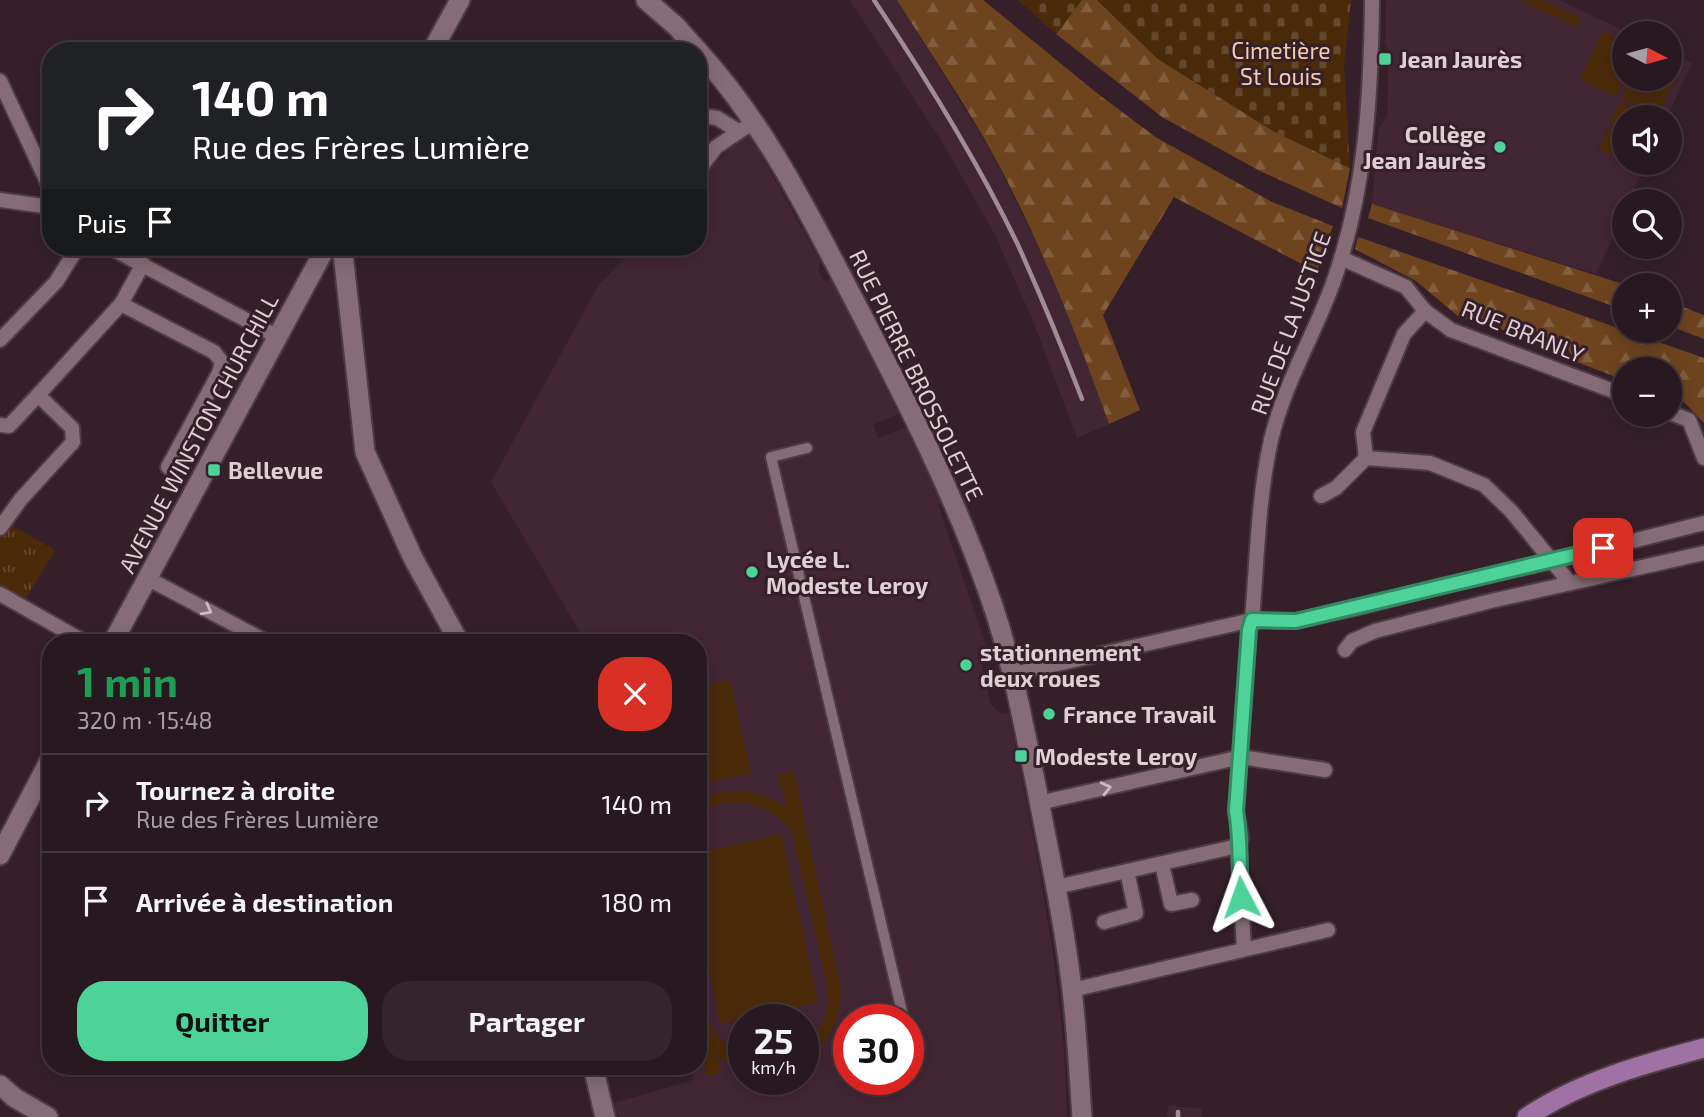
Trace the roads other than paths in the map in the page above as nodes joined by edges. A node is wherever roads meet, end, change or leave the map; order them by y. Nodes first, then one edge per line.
1 (460, 0) edge
2 (646, 0) edge
3 (1372, 0) edge
4 (437, 42) edge
5 (690, 42) edge
6 (707, 61) edge
7 (0, 81) edge
8 (707, 116) edge
9 (747, 126) junction
10 (707, 159) edge
11 (42, 171) edge
12 (0, 200) edge
13 (42, 206) edge
14 (72, 256) edge
15 (127, 256) edge
16 (321, 256) edge
17 (323, 256) edge
18 (343, 256) edge
19 (1341, 258) junction
20 (143, 264) junction
21 (346, 285) junction
22 (121, 304) junction
23 (1425, 311) junction
24 (278, 337) junction
25 (0, 340) edge
26 (1612, 390) edge
27 (38, 395) junction
28 (1682, 417) edge
29 (0, 425) edge
30 (807, 448) dead end
31 (1366, 458) junction
32 (1704, 458) edge
33 (168, 467) dead end
34 (1321, 496) dead end
35 (1704, 523) edge
36 (0, 528) edge
37 (1704, 553) edge
38 (1553, 561) junction
39 (148, 578) junction
40 (1570, 583) junction
41 (0, 594) edge
42 (1252, 620) junction
43 (71, 634) edge
44 (117, 634) edge
45 (252, 634) edge
46 (455, 634) edge
47 (1345, 650) dead end
48 (1013, 674) junction
49 (1241, 757) junction
50 (1325, 770) dead end
51 (42, 775) edge
52 (1039, 803) junction
53 (1238, 846) junction
54 (0, 855) edge
55 (1162, 864) junction
56 (1127, 871) junction
57 (1056, 887) junction
58 (1192, 900) dead end
59 (1104, 922) dead end
60 (1328, 930) dead end
61 (1244, 948) junction
62 (1072, 990) junction
63 (900, 1004) edge
64 (1704, 1048) edge
65 (595, 1075) edge
66 (0, 1084) edge
67 (48, 1117) edge
68 (605, 1117) edge
69 (1082, 1117) edge
70 (1527, 1117) edge

1 - 4 main road
2 - 5 main road, RUE PIERRE BROSSOLETTE
3 - 19 street, RUE DE LA JUSTICE
6 - 9 main road, RUE PIERRE BROSSOLETTE
7 - 11 street
8 - 9 street
9 - 10 street
9 - 48 main road, RUE PIERRE BROSSOLETTE
12 - 13 street
14 - 25 street
15 - 20 street
16 - 24 main road, AVENUE WINSTON CHURCHILL
17 - 21 main road
18 - 21 main road
19 - 23 street, RUE BRANLY
19 - 42 street, RUE DE LA JUSTICE
20 - 22 street
20 - 24 street
21 - 46 main road
22 - 27 street
22 - 33 street
23 - 26 street, RUE BRANLY
23 - 31 street
24 - 39 main road, AVENUE WINSTON CHURCHILL
27 - 29 street
27 - 36 street
28 - 32 street
30 - 63 street
31 - 34 street
31 - 38 street
35 - 38 street
37 - 40 street
38 - 40 street
38 - 42 street
39 - 44 main road, AVENUE WINSTON CHURCHILL
39 -> 45 street
40 - 47 street
41 - 43 street
42 - 48 street
42 - 49 street, RUE DE LA JUSTICE
48 - 52 main road, RUE PIERRE BROSSOLETTE
49 - 50 street
52 -> 49 street
49 - 53 street, RUE DE LA JUSTICE
51 - 54 main road
52 - 57 main road, RUE PIERRE BROSSOLETTE
53 - 55 street
53 - 61 street, RUE DE LA JUSTICE
55 - 56 street
55 - 58 street
56 - 57 street
56 - 59 street
57 - 62 main road, RUE PIERRE BROSSOLETTE
60 - 61 street
61 - 62 street
62 - 69 main road, RUE PIERRE BROSSOLETTE
64 - 70 main road
65 - 68 main road
66 - 67 main road

